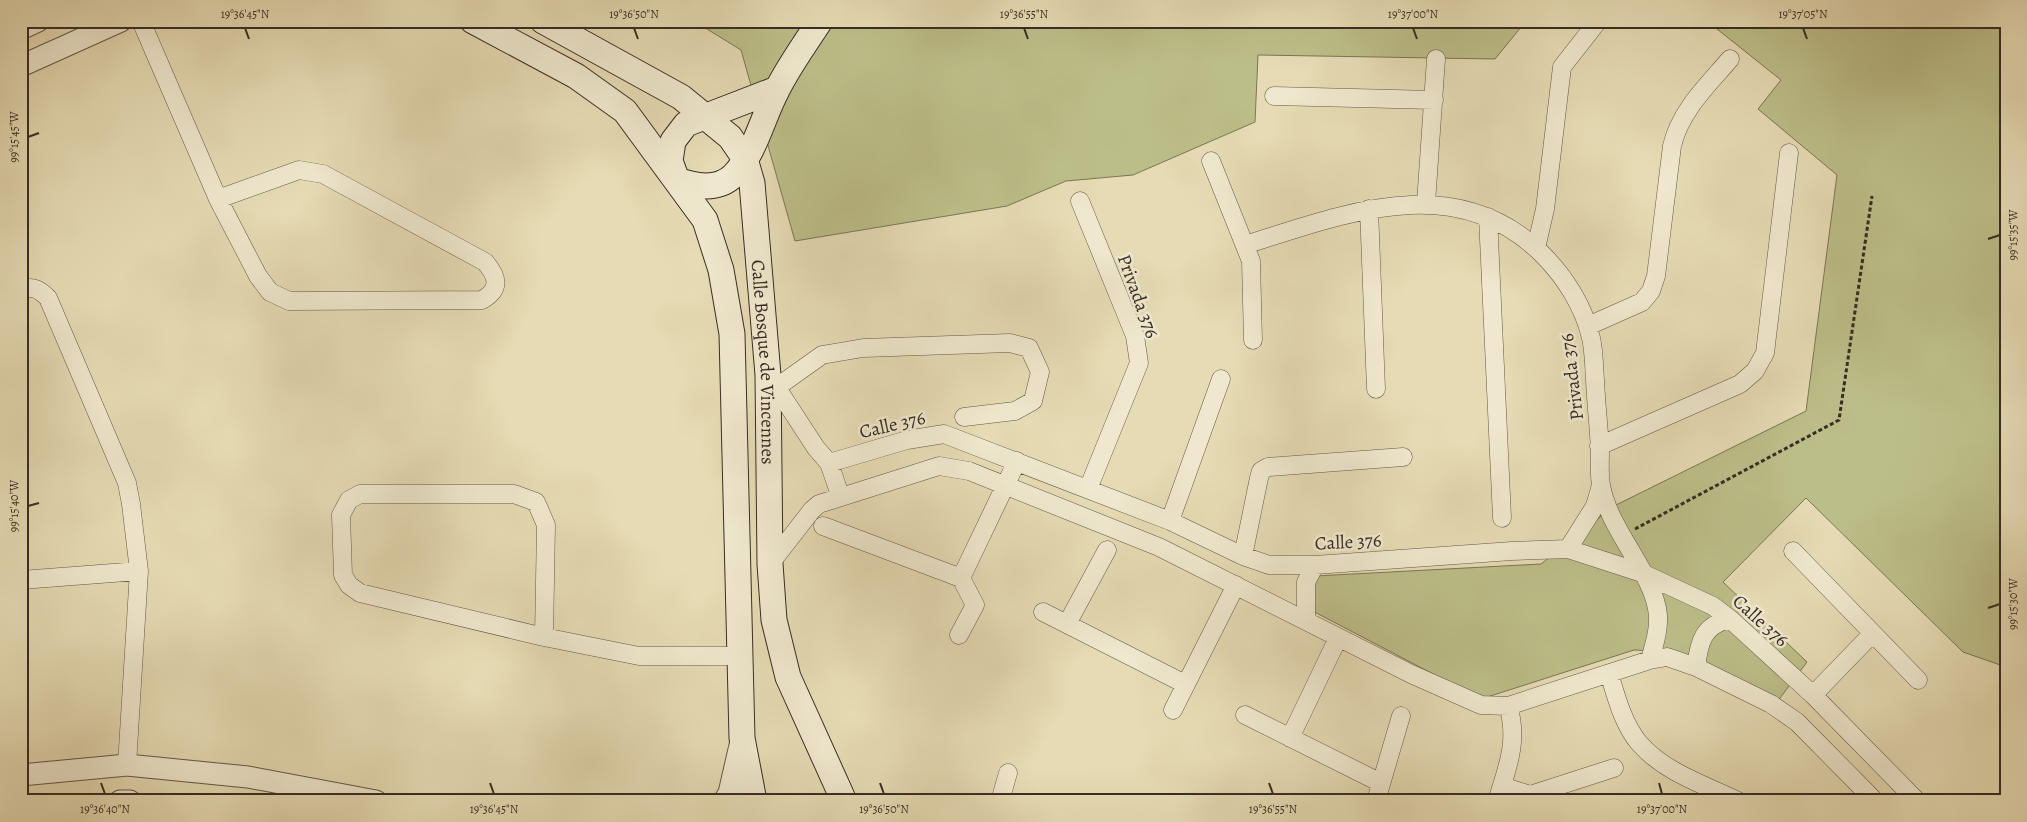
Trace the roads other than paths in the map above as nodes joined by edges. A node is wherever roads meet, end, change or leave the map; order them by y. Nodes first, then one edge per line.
1 (38, 21) edge
2 (121, 21) edge
3 (141, 21) edge
4 (473, 21) edge
5 (543, 21) edge
6 (820, 21) edge
7 (1598, 21) edge
8 (21, 29) edge
9 (1730, 59) dead end
10 (1436, 60) dead end
11 (21, 66) edge
12 (777, 89) junction
13 (1274, 96) dead end
14 (1434, 100) junction
15 (705, 117) junction
16 (1789, 153) dead end
17 (744, 160) junction
18 (1211, 161) dead end
19 (677, 180) junction
20 (218, 199) junction
21 (1080, 201) dead end
22 (1426, 203) junction
23 (1369, 209) junction
24 (1488, 217) junction
25 (1245, 245) junction
26 (1536, 248) junction
27 (21, 290) edge
28 (1588, 326) junction
29 (1253, 340) dead end
30 (1221, 379) dead end
31 (772, 381) junction
32 (1376, 389) dead end
33 (964, 417) dead end
34 (1599, 446) junction
35 (1403, 457) dead end
36 (1016, 461) junction
37 (829, 463) junction
38 (1006, 484) junction
39 (1601, 485) junction
40 (1088, 489) junction
41 (840, 495) junction
42 (1502, 518) dead end
43 (1170, 521) junction
44 (823, 526) dead end
45 (1107, 550) dead end
46 (1568, 550) junction
47 (1793, 551) dead end
48 (1243, 556) junction
49 (770, 564) junction
50 (1316, 565) junction
51 (139, 571) junction
52 (1642, 573) junction
53 (961, 578) junction
54 (21, 580) edge
55 (1236, 585) junction
56 (1043, 612) dead end
57 (1730, 619) junction
58 (1306, 620) junction
59 (1067, 624) junction
60 (1872, 634) junction
61 (960, 635) dead end
62 (544, 637) junction
63 (1338, 638) junction
64 (738, 656) junction
65 (1650, 660) junction
66 (1696, 667) junction
67 (1609, 673) junction
68 (1918, 680) dead end
69 (1185, 684) junction
70 (1813, 695) junction
71 (1508, 706) junction
72 (1173, 710) dead end
73 (1244, 715) dead end
74 (1401, 716) dead end
75 (742, 738) junction
76 (1290, 738) junction
77 (127, 765) junction
78 (1614, 768) dead end
79 (1008, 773) dead end
80 (21, 775) edge
81 (1381, 784) junction
82 (1499, 793) edge
83 (120, 801) edge
84 (130, 801) edge
85 (376, 801) edge
86 (724, 801) edge
87 (754, 801) edge
88 (844, 801) edge
89 (1000, 801) edge
90 (1376, 801) edge
91 (1738, 801) edge
92 (1875, 801) edge
93 (1917, 801) edge

1 - 8 street
2 - 11 street
3 - 20 street
4 - 19 main road, Calle Bosque de Vincennes
5 - 15 main road, Calle Bosque de Vincennes
6 - 12 main road
7 - 26 street
9 - 28 street
10 - 14 street
12 - 15 main road
12 - 17 main road
13 - 14 street
14 - 22 street
15 - 17 main road, Calle Bosque de Vincennes
15 - 19 main road
16 - 34 street
17 - 19 main road
17 - 31 main road, Calle Bosque de Vincennes
18 - 25 street
19 - 64 main road, Calle Bosque de Vincennes
20 - 20 street
21 - 40 street, Privada 376
22 - 23 street, Privada 376
22 - 24 street, Privada 376
23 - 25 street, Privada 376
23 - 32 street
24 - 26 street, Privada 376
24 - 42 street
25 - 29 street
26 - 28 street, Privada 376
27 - 51 street
28 - 34 street, Privada 376
30 - 43 street
31 - 33 street
31 - 37 street
31 - 49 main road, Calle Bosque de Vincennes
34 - 39 street, Privada 376
35 - 48 street
36 - 37 street, Calle 376
36 - 38 street
36 - 40 street, Calle 376
37 - 41 street
38 - 41 street
38 - 53 street
38 - 55 street
39 - 46 street
39 - 52 street
40 - 43 street, Calle 376
41 - 49 street
43 - 48 street, Calle 376
44 - 53 street
45 - 59 street
46 - 50 street, Calle 376
46 - 52 street, Calle 376
47 - 60 street
48 - 50 street, Calle 376
49 - 88 main road, Calle Bosque de Vincennes
50 - 58 street
51 - 54 street
51 - 77 street
52 - 57 street, Calle 376
52 - 65 street
53 - 61 street
55 - 58 street
55 - 69 street
56 - 59 street
57 - 66 street
57 - 70 street, Calle 376
58 - 63 street
59 - 69 street
60 - 68 street
60 - 70 street
62 - 62 street
62 - 64 street
63 - 71 street
63 - 76 street
64 - 75 main road, Calle Bosque de Vincennes
65 - 66 street
65 - 67 street
66 - 92 street
67 - 71 street
67 - 91 street
69 - 72 street
70 - 93 street, Calle 376
71 - 82 street
73 - 76 street
74 - 81 street
75 - 86 street
75 - 87 main road, Calle Bosque de Vincennes
76 - 81 street
77 - 80 street
77 - 85 street
78 - 82 street
79 - 89 street
81 - 90 street
83 - 84 street

